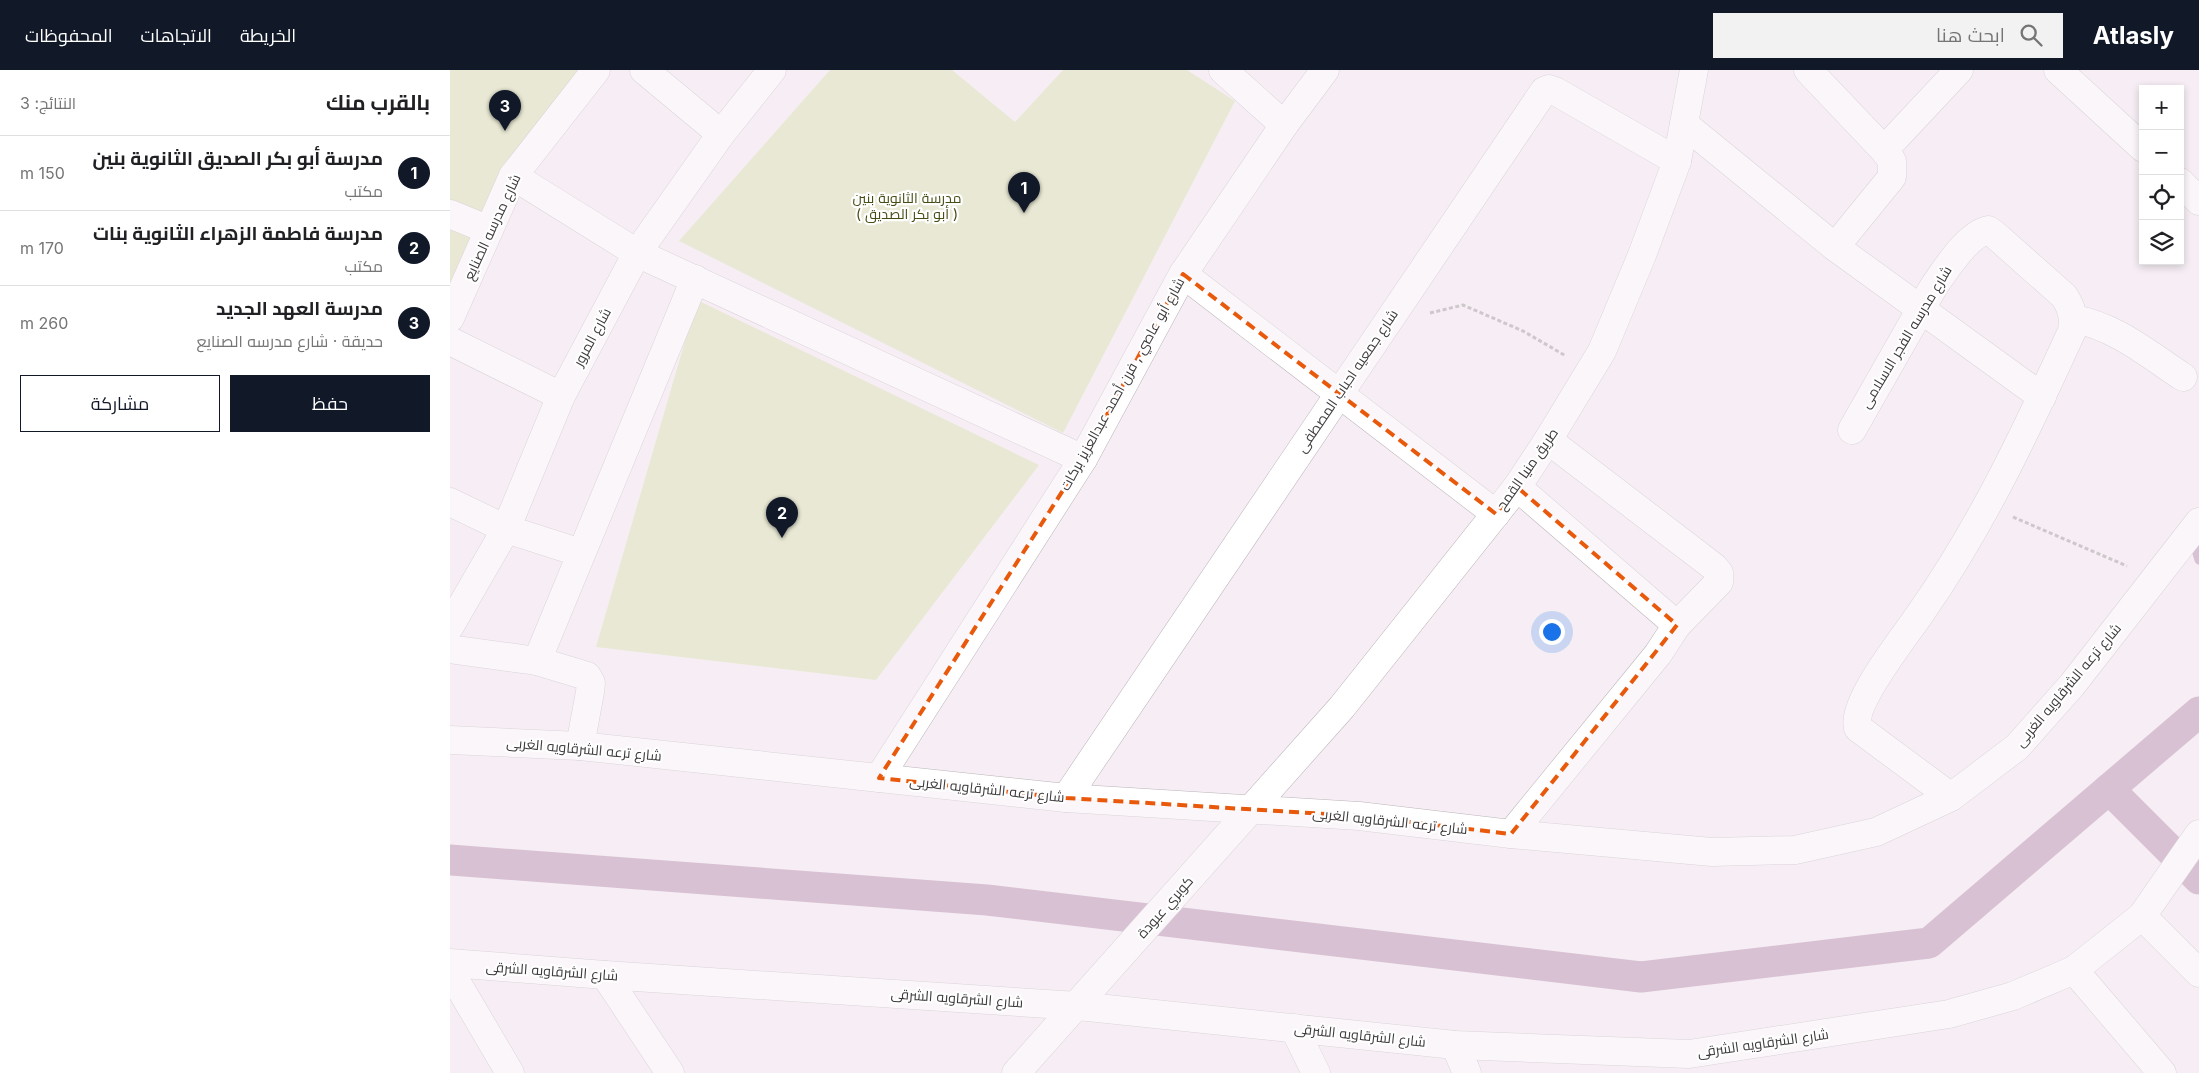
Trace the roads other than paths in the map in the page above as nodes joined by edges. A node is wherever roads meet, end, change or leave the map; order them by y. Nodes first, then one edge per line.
1 (596, 70) edge
2 (644, 70) edge
3 (772, 70) edge
4 (1223, 70) edge
5 (1325, 70) edge
6 (1694, 70) edge
7 (1808, 70) edge
8 (1959, 70) edge
9 (2058, 70) edge
10 (1684, 124) junction
11 (1284, 125) junction
12 (721, 134) junction
13 (2139, 144) edge
14 (1884, 150) junction
15 (1676, 161) junction
16 (513, 176) junction
17 (2184, 186) edge
18 (2199, 201) edge
19 (450, 214) edge
20 (489, 230) junction
21 (1835, 247) junction
22 (637, 253) junction
23 (1183, 274) junction
24 (695, 279) junction
25 (1921, 308) junction
26 (450, 318) edge
27 (2074, 319) junction
28 (450, 341) edge
29 (2183, 377) dead end
30 (1339, 394) junction
31 (561, 396) junction
32 (2042, 397) junction
33 (1852, 430) dead end
34 (1548, 440) junction
35 (1083, 459) junction
36 (1517, 487) junction
37 (450, 502) edge
38 (1496, 514) junction
39 (2199, 522) edge
40 (506, 529) junction
41 (582, 553) junction
42 (1677, 625) junction
43 (450, 626) edge
44 (450, 649) edge
45 (537, 660) junction
46 (450, 740) edge
47 (580, 746) junction
48 (879, 778) junction
49 (1951, 797) junction
50 (1066, 798) junction
51 (1252, 809) junction
52 (1511, 834) junction
53 (2199, 834) edge
54 (2142, 916) junction
55 (450, 963) edge
56 (2074, 970) junction
57 (450, 971) edge
58 (2199, 973) edge
59 (606, 975) junction
60 (1078, 1006) junction
61 (1294, 1028) junction
62 (1455, 1045) junction
63 (1693, 1063) edge
64 (510, 1073) edge
65 (670, 1073) edge
66 (1016, 1073) edge
67 (1316, 1073) edge
68 (1467, 1073) edge
69 (2162, 1073) edge

1 - 16 street, شارع مدرسه الصنايع
2 - 12 street
3 - 12 street, شارع المرور
4 - 11 street
5 - 11 street, شارع أبو عاصي , فرن أحمد عبدالعزيز بركات
6 - 10 street, طريق منيا القمح
7 - 14 street
8 - 14 street
9 - 13 street
10 - 15 street, طريق منيا القمح
10 - 21 street
11 - 23 street, شارع أبو عاصي , فرن أحمد عبدالعزيز بركات
12 - 22 street, شارع المرور
14 - 21 street
15 - 30 street, شارع جمعيه احباب المصطفى
15 - 34 street, طريق منيا القمح
16 - 20 street, شارع مدرسه الصنايع
16 - 22 street
17 - 18 street
19 - 20 street
20 - 26 street, شارع مدرسه الصنايع
21 - 25 street
22 - 24 street
22 - 31 street, شارع المرور
23 - 30 street
23 - 35 street, شارع أبو عاصي , فرن أحمد عبدالعزيز بركات
24 - 35 street
24 - 41 street
25 - 27 street, شارع مدرسه الفجر الاسلامى
25 - 32 street
25 - 33 street, شارع مدرسه الفجر الاسلامى
27 - 29 street
27 - 32 street
28 - 31 street
30 - 38 street
30 - 50 street, شارع جمعيه احباب المصطفى
31 - 40 street, شارع المرور
32 - 49 street
34 - 36 street, طريق منيا القمح
34 - 42 street
35 - 48 street, شارع أبو عاصي , فرن أحمد عبدالعزيز بركات
36 - 38 street, طريق منيا القمح
36 - 42 street
37 - 40 street
38 - 51 street, طريق منيا القمح
39 - 49 street, شارع ترعه الشرقاويه الغربى
40 - 41 street
40 - 43 street, شارع المرور
41 - 45 street
42 - 52 street
44 - 45 street
45 - 47 street
46 - 47 street, شارع ترعه الشرقاويه الغربى
47 - 48 street, شارع ترعه الشرقاويه الغربى
48 - 50 street, شارع ترعه الشرقاويه الغربى
49 - 52 street, شارع ترعه الشرقاويه الغربى
50 - 51 street, شارع ترعه الشرقاويه الغربى
51 - 52 street, شارع ترعه الشرقاويه الغربى
51 - 60 street, كوبري عبودة
53 - 54 street, شارع الشرقاويه الشرقى
54 - 56 street, شارع الشرقاويه الشرقى
54 - 58 street
55 - 59 street, شارع الشرقاويه الشرقى
56 - 63 street, شارع الشرقاويه الشرقى
56 - 69 street
57 - 64 street
59 - 60 street, شارع الشرقاويه الشرقى
59 - 65 street
60 - 61 street, شارع الشرقاويه الشرقى
60 - 66 street
61 - 62 street, شارع الشرقاويه الشرقى
61 - 67 street
62 - 63 street, شارع الشرقاويه الشرقى
62 - 68 street

